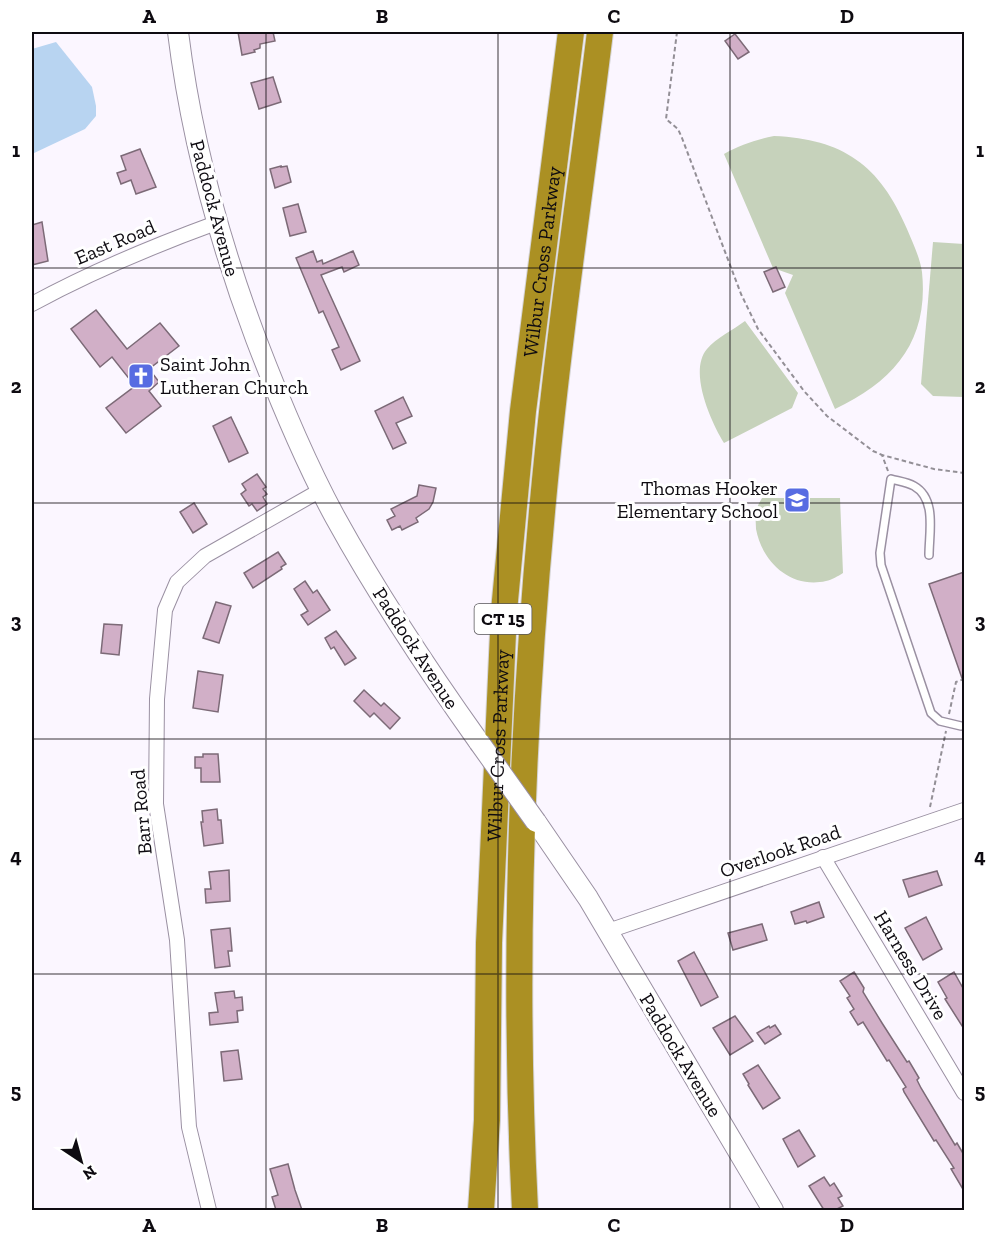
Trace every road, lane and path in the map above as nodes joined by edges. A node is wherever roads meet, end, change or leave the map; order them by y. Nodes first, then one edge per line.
1 (178, 32) edge
2 (571, 32) edge
3 (600, 32) edge
4 (676, 32) edge
5 (216, 223) junction
6 (32, 304) edge
7 (882, 455) junction
8 (964, 473) edge
9 (891, 479) junction
10 (321, 490) junction
11 (929, 555) dead end
12 (964, 679) edge
13 (948, 723) junction
14 (962, 726) dead end
15 (930, 807) dead end
16 (964, 810) edge
17 (823, 857) junction
18 (608, 931) junction
19 (964, 1093) edge
20 (209, 1210) edge
21 (481, 1210) edge
22 (525, 1210) edge
23 (773, 1210) edge

1 - 5 main road, Paddock Avenue
2 - 21 highway, Wilbur Cross Parkway / CT 15
3 - 22 highway, Wilbur Cross Parkway / CT 15
4 - 7 path
5 - 6 street, East Road
5 - 10 main road, Paddock Avenue
7 - 8 path
7 - 9 path
9 - 11 lane
9 - 13 lane
10 - 18 main road, Paddock Avenue, bridge
10 - 20 street, Barr Road
12 - 13 path
13 - 14 lane
13 - 15 path
16 - 17 street, Overlook Road
17 - 18 street, Overlook Road
17 - 19 street, Harness Drive
18 - 23 main road, Paddock Avenue

